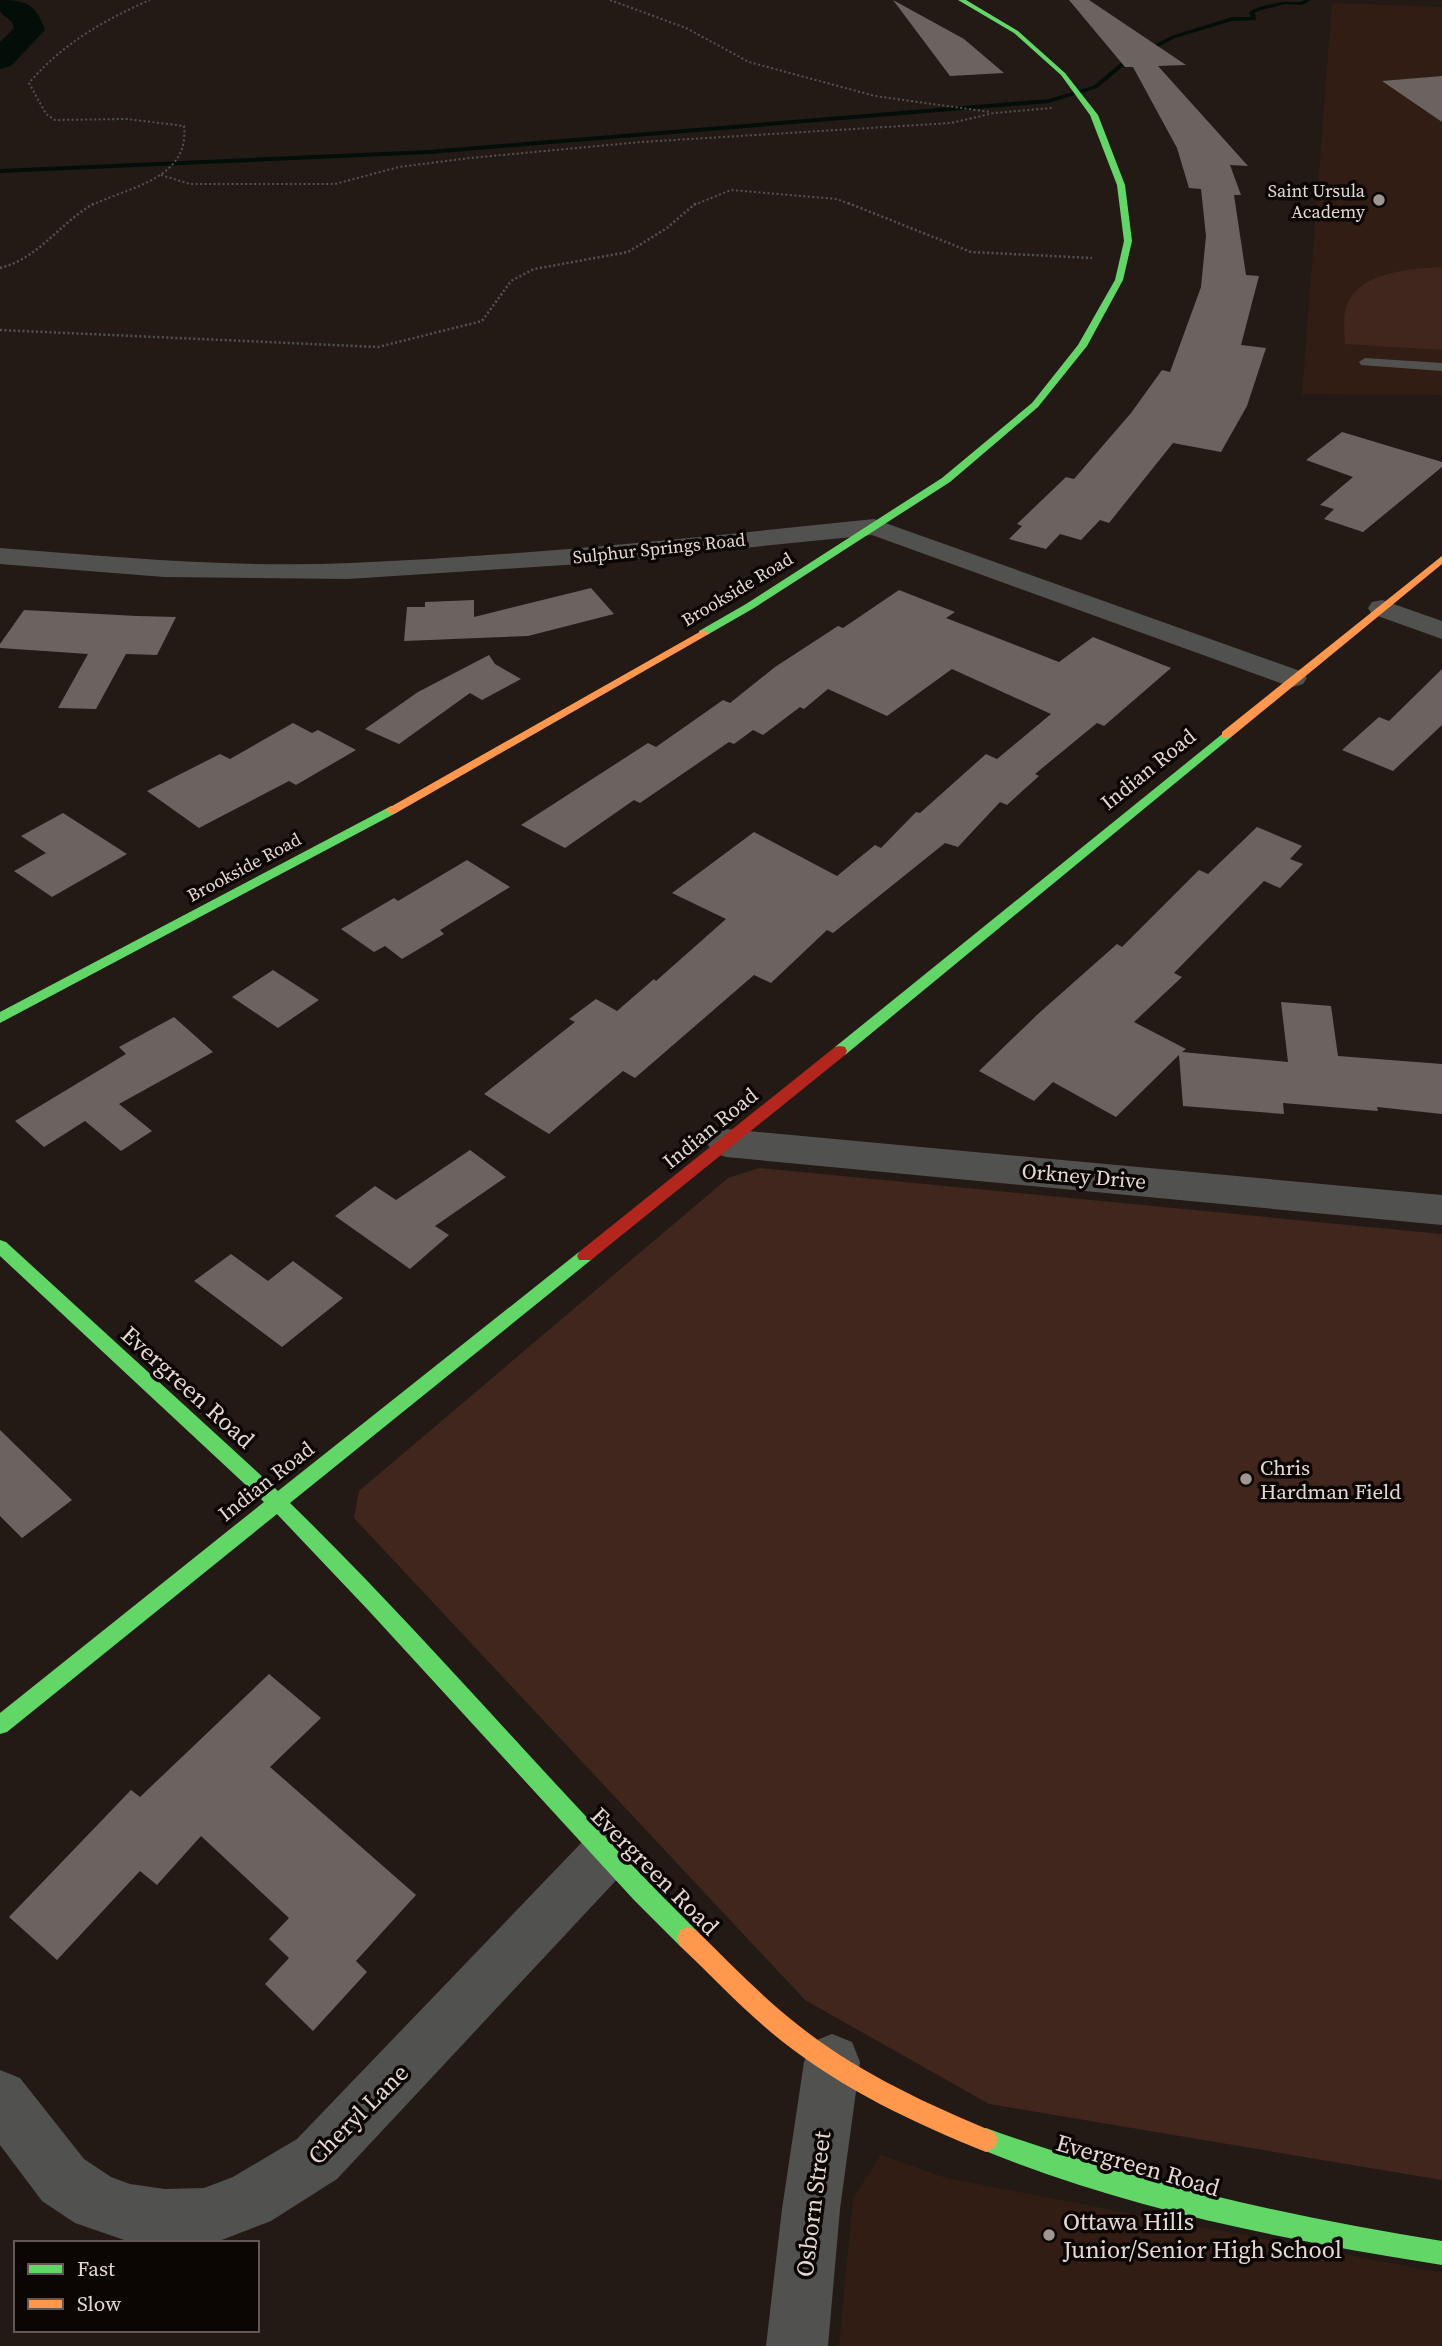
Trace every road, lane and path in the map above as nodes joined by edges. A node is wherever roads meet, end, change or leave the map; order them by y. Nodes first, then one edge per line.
1 (150, 0) edge
2 (610, 0) edge
3 (961, 0) edge
4 (1086, 105) junction
5 (994, 113) junction
6 (161, 175) junction
7 (1096, 258) dead end
8 (0, 268) edge
9 (0, 330) edge
10 (1365, 362) dead end
11 (1442, 366) edge
12 (874, 527) junction
13 (0, 556) edge
14 (1442, 559) edge
15 (1382, 608) junction
16 (1442, 631) edge
17 (1293, 678) junction
18 (0, 1018) edge
19 (726, 1143) junction
20 (1442, 1210) edge
21 (0, 1246) edge
22 (275, 1501) junction
23 (0, 1725) edge
24 (604, 1856) junction
25 (832, 2062) junction
26 (0, 2098) edge
27 (1442, 2253) edge
28 (797, 2346) edge

1 - 6 path
2 - 5 path
3 - 4 street, Brookside Road
4 - 5 path
4 - 12 street, Brookside Road
5 - 6 path
6 - 8 path
7 - 9 path
10 - 11 lane
12 - 13 street, Sulphur Springs Road
12 - 17 street, Sulphur Springs Road
12 - 18 street, Brookside Road
14 - 15 street, Indian Road
15 - 16 street
15 - 17 street, Indian Road
17 - 19 street, Indian Road
19 - 20 street, Orkney Drive
19 - 22 street, Indian Road
21 - 22 street, Evergreen Road
22 - 23 street, Indian Road
22 - 24 street, Evergreen Road
24 - 25 street, Evergreen Road
24 - 26 street, Cheryl Lane
25 - 27 street, Evergreen Road
25 - 28 street, Osborn Street

